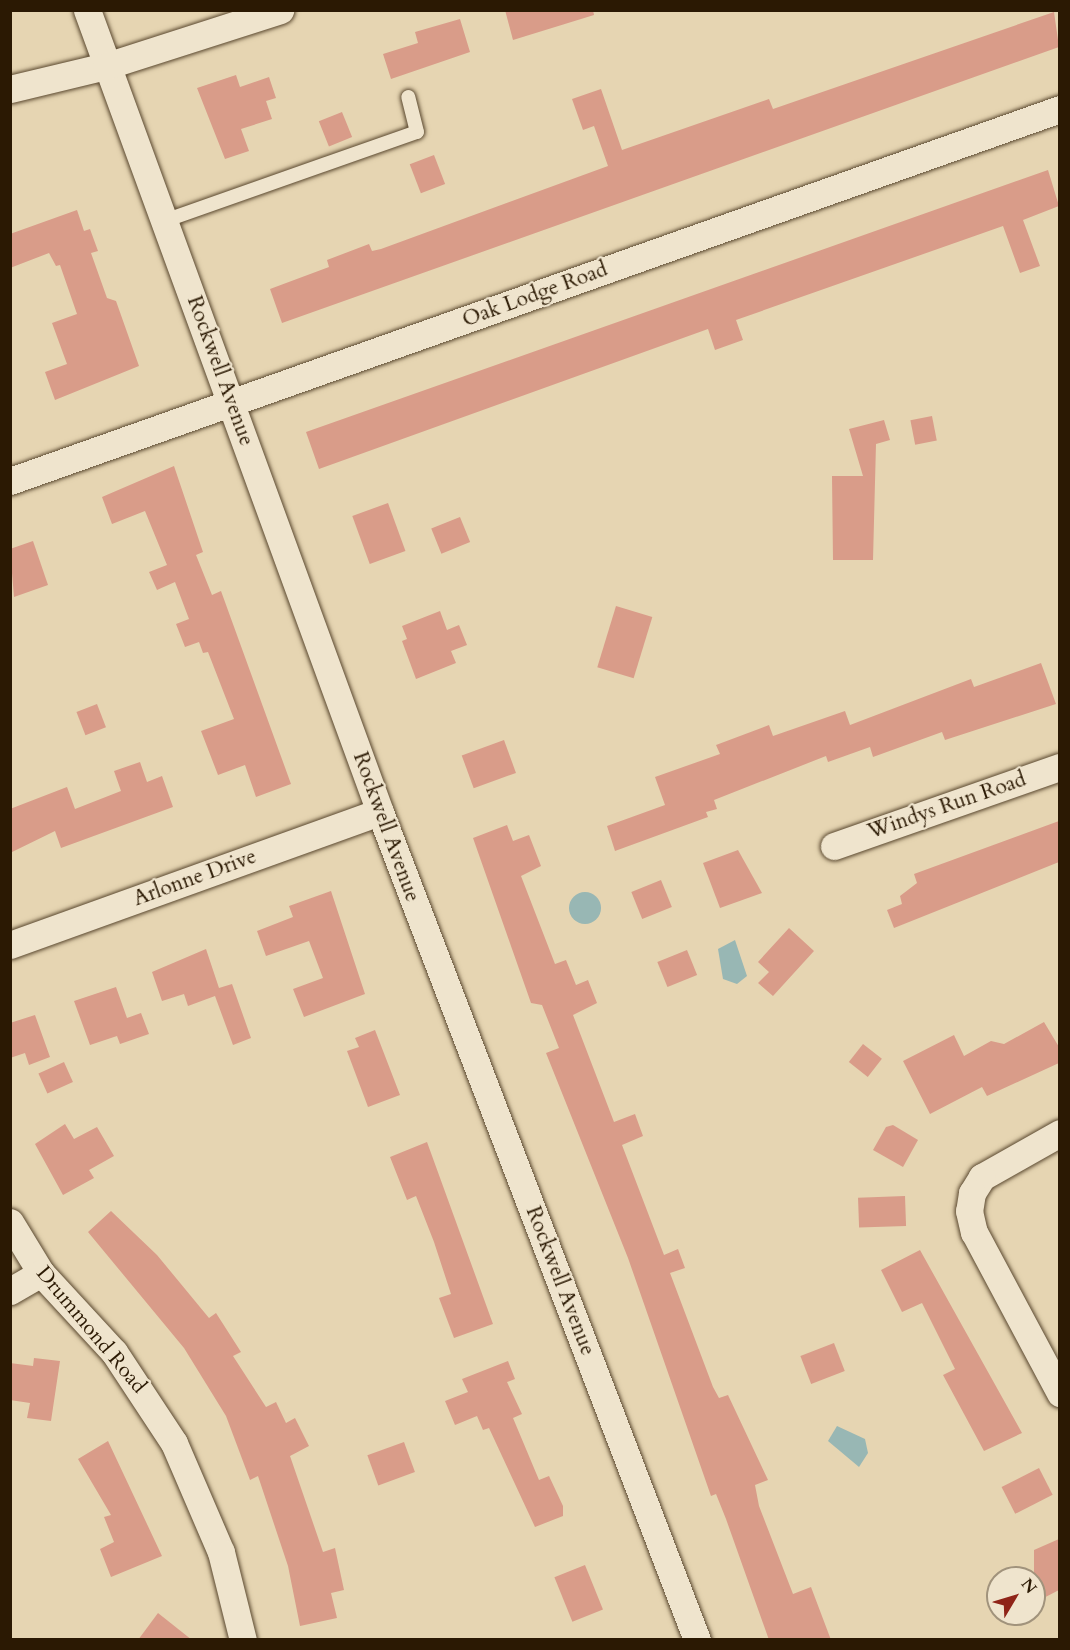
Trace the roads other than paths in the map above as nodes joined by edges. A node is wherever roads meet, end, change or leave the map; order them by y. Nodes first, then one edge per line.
1 (87, 10) edge
2 (280, 10) edge
3 (106, 66) junction
4 (10, 89) edge
5 (408, 97) dead end
6 (1059, 109) edge
7 (164, 221) junction
8 (232, 403) junction
9 (10, 481) edge
10 (1059, 766) edge
11 (380, 812) junction
12 (834, 846) dead end
13 (10, 945) edge
14 (1059, 1133) edge
15 (10, 1222) edge
16 (42, 1273) junction
17 (10, 1291) edge
18 (1059, 1393) edge
19 (243, 1640) edge
20 (697, 1640) edge

1 - 3 street, Rockwell Avenue
2 - 3 street
3 - 4 street
3 - 7 street, Rockwell Avenue
5 - 7 lane
6 - 8 street, Oak Lodge Road
7 - 8 street, Rockwell Avenue
8 - 9 street, Oak Lodge Road
8 - 11 street, Rockwell Avenue
10 - 12 street, Windys Run Road
11 - 13 street, Arlonne Drive
11 - 20 street, Rockwell Avenue
14 - 18 street
15 - 16 street, Drummond Road
16 - 17 street
16 - 19 street, Drummond Road

